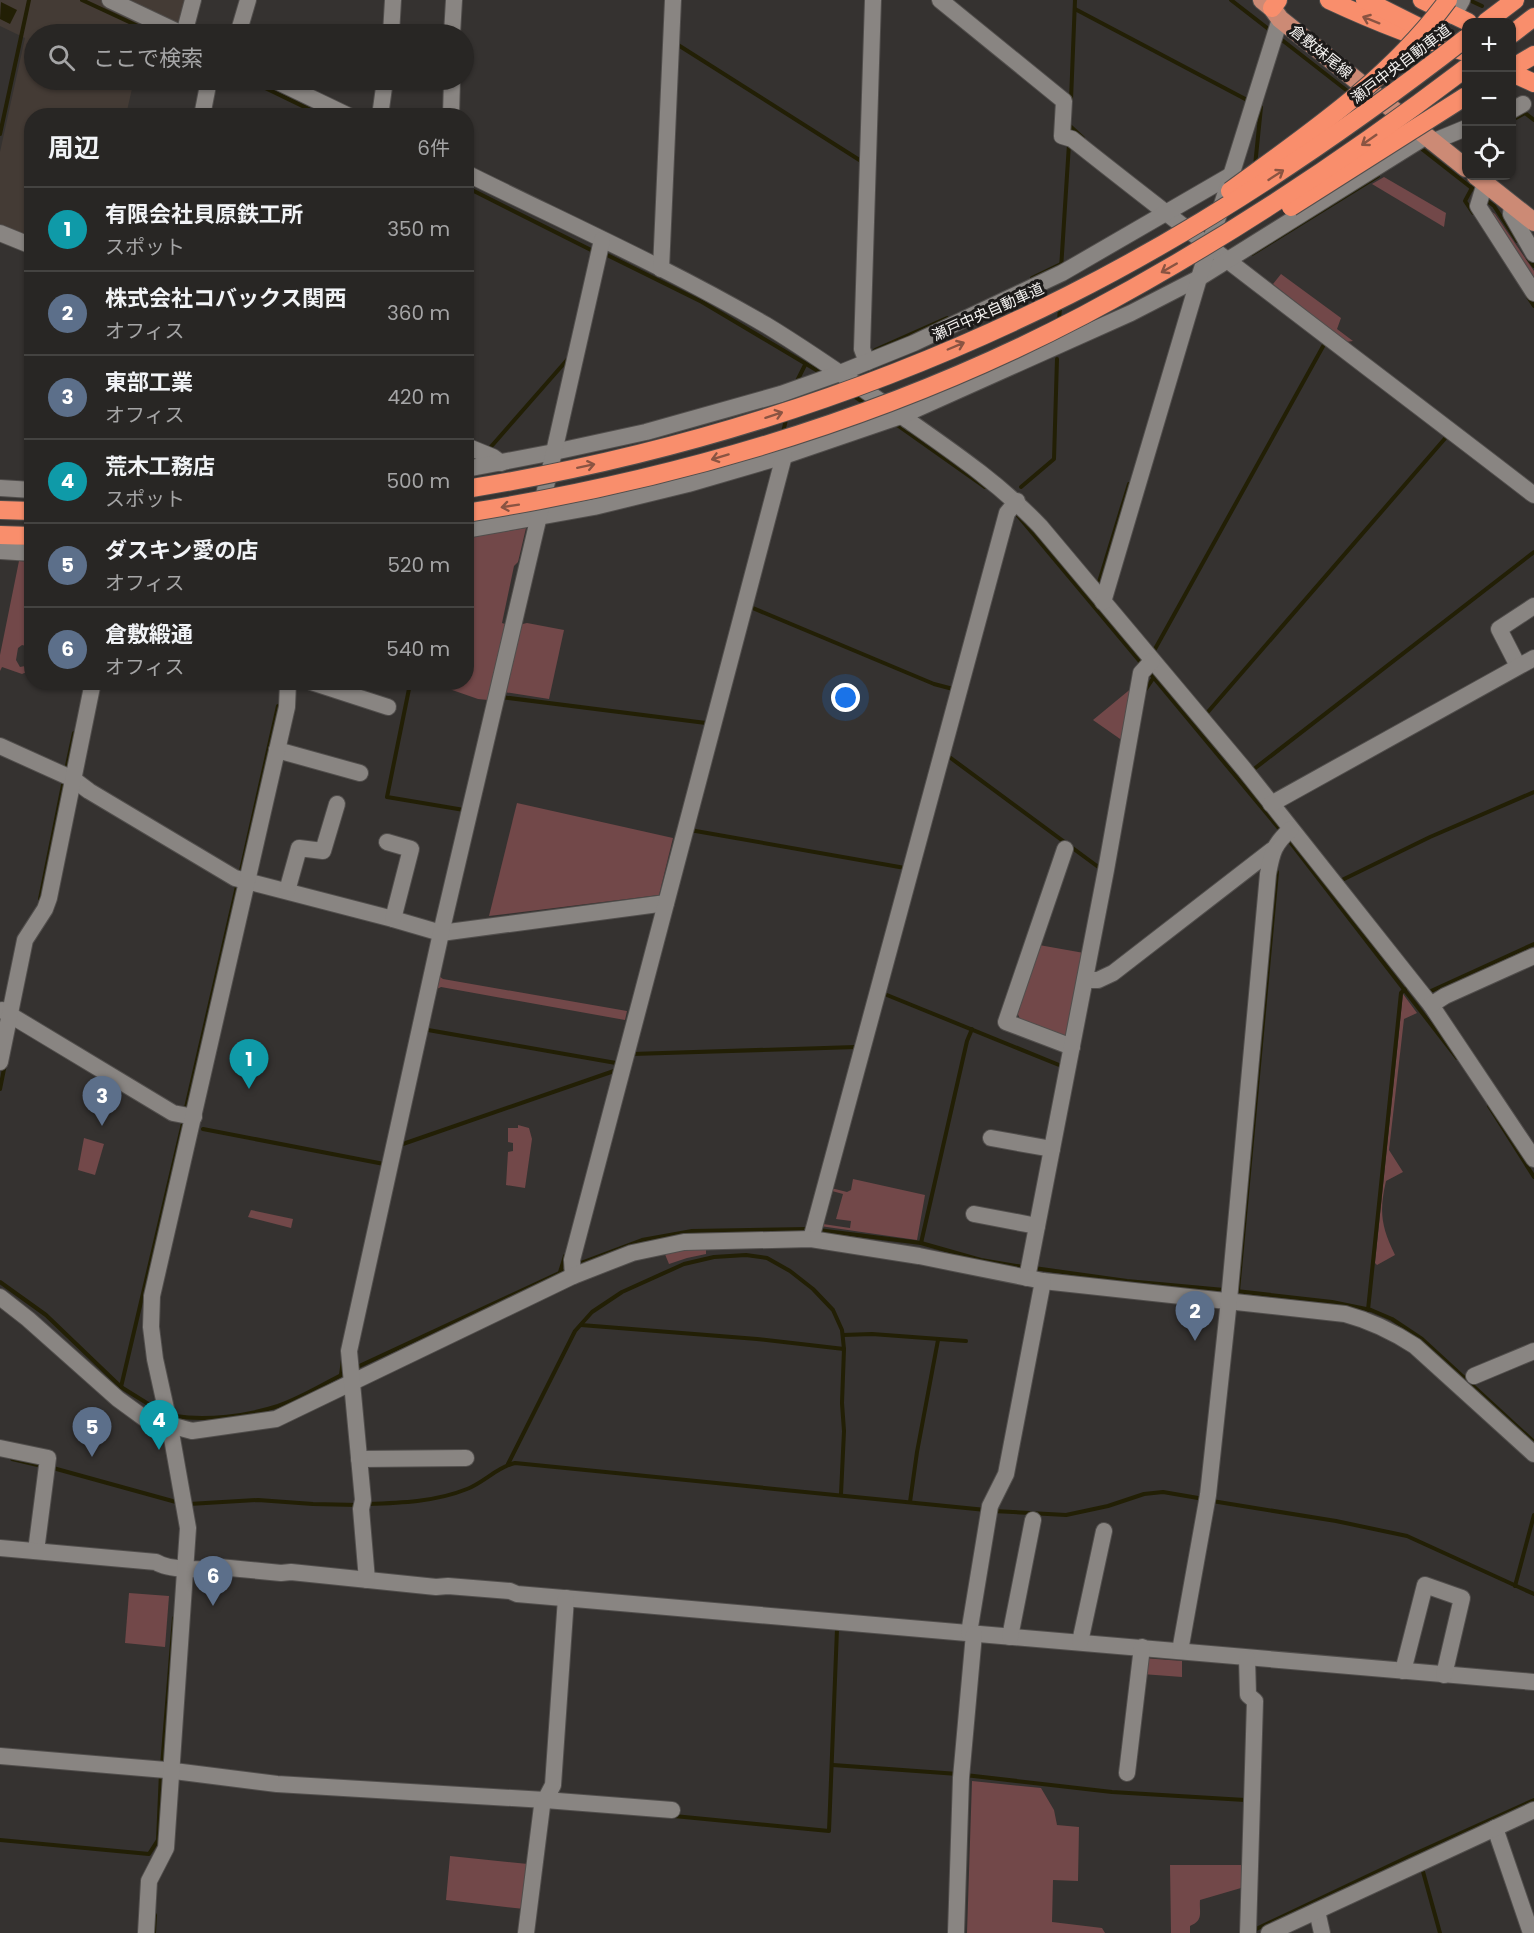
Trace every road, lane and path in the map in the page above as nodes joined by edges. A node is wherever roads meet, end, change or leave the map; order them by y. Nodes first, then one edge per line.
1 (110, 0) edge
2 (193, 0) edge
3 (248, 0) edge
4 (393, 0) edge
5 (454, 0) edge
6 (673, 0) edge
7 (873, 0) edge
8 (940, 0) edge
9 (1329, 0) edge
10 (1365, 0) edge
11 (1422, 0) edge
12 (1515, 0) edge
13 (1273, 7) edge
14 (1458, 8) edge
15 (1534, 17) edge
16 (1491, 18) edge
17 (162, 24) edge
18 (186, 24) edge
19 (241, 24) edge
20 (392, 24) edge
21 (453, 24) edge
22 (1516, 31) edge
23 (1462, 42) edge
24 (1516, 45) edge
25 (1462, 49) edge
26 (1462, 51) edge
27 (1534, 54) edge
28 (1516, 67) edge
29 (1462, 72) edge
30 (1515, 72) edge
31 (1534, 83) edge
32 (207, 90) edge
33 (295, 90) edge
34 (384, 90) edge
35 (452, 90) edge
36 (1462, 99) edge
37 (203, 108) edge
38 (332, 108) edge
39 (381, 108) edge
40 (451, 108) edge
41 (1462, 130) edge
42 (1421, 142) junction
43 (1462, 165) edge
44 (1233, 174) junction
45 (474, 177) edge
46 (1481, 188) edge
47 (1512, 204) junction
48 (1170, 211) junction
49 (1534, 222) edge
50 (0, 233) edge
51 (602, 240) junction
52 (1216, 240) junction
53 (24, 243) edge
54 (1534, 254) edge
55 (1230, 260) junction
56 (661, 269) junction
57 (1199, 278) junction
58 (1534, 293) edge
59 (1070, 294) junction
60 (845, 370) junction
61 (893, 419) junction
62 (474, 449) edge
63 (554, 452) junction
64 (778, 458) junction
65 (501, 463) junction
66 (474, 468) edge
67 (0, 488) edge
68 (474, 488) edge
69 (24, 490) edge
70 (1534, 495) edge
71 (1013, 506) junction
72 (0, 510) edge
73 (24, 511) edge
74 (474, 512) edge
75 (537, 519) junction
76 (474, 529) edge
77 (0, 535) edge
78 (24, 536) edge
79 (0, 551) edge
80 (24, 552) edge
81 (1103, 602) junction
82 (1534, 606) edge
83 (1534, 658) edge
84 (1148, 666) junction
85 (1518, 666) junction
86 (91, 690) edge
87 (288, 690) edge
88 (336, 690) edge
89 (388, 707) dead end
90 (0, 746) edge
91 (278, 750) junction
92 (360, 773) dead end
93 (68, 777) junction
94 (337, 804) dead end
95 (1271, 804) junction
96 (1283, 838) junction
97 (387, 842) dead end
98 (1065, 849) dead end
99 (242, 880) junction
100 (287, 891) junction
101 (666, 903) junction
102 (393, 919) junction
103 (440, 929) junction
104 (1534, 956) edge
105 (1085, 980) junction
106 (1431, 1005) junction
107 (10, 1016) edge
108 (1072, 1047) junction
109 (0, 1062) edge
110 (188, 1116) junction
111 (991, 1138) dead end
112 (1052, 1149) junction
113 (1534, 1159) edge
114 (974, 1214) dead end
115 (1037, 1226) junction
116 (813, 1233) junction
117 (573, 1269) junction
118 (1032, 1274) junction
119 (0, 1297) edge
120 (1229, 1300) junction
121 (1534, 1351) edge
122 (350, 1374) junction
123 (1474, 1376) dead end
124 (170, 1427) junction
125 (0, 1448) edge
126 (1534, 1454) edge
127 (466, 1458) dead end
128 (359, 1459) junction
129 (1034, 1520) dead end
130 (1104, 1531) dead end
131 (0, 1548) edge
132 (36, 1551) junction
133 (186, 1568) junction
134 (367, 1580) junction
135 (565, 1602) junction
136 (972, 1637) junction
137 (1010, 1637) junction
138 (1080, 1642) junction
139 (1142, 1647) junction
140 (1180, 1651) junction
141 (1247, 1658) junction
142 (1402, 1671) junction
143 (1444, 1675) junction
144 (1534, 1682) edge
145 (0, 1756) edge
146 (165, 1770) junction
147 (1127, 1773) dead end
148 (543, 1803) junction
149 (1534, 1809) edge
150 (672, 1810) dead end
151 (1495, 1828) junction
152 (1317, 1911) junction
153 (146, 1933) edge
154 (526, 1933) edge
155 (956, 1933) edge
156 (1248, 1933) edge
157 (1269, 1933) edge
158 (1322, 1933) edge
159 (1531, 1933) edge

1 - 17 street
2 - 18 street
3 - 19 street
4 - 20 street
5 - 21 street
6 - 56 street
7 - 60 street
8 - 48 street
26 -> 9 highway
10 - 25 highway
11 - 14 highway
12 - 16 highway
13 - 42 main road, 倉敷妹尾線
13 - 44 street
14 - 59 highway, bridge
15 - 22 highway
59 -> 23 highway, 瀬戸中央自動車道, bridge
24 - 27 highway
27 - 28 highway
29 -> 52 highway, bridge
30 - 31 highway
32 - 37 street
33 - 38 street
34 - 39 street
35 - 40 street
36 - 52 highway, bridge
41 - 42 street
42 - 43 main road, 倉敷妹尾線
42 - 55 street
44 - 48 street
44 - 52 street
45 - 51 street
46 - 47 main road
46 - 58 street
47 - 49 main road
47 - 54 street
48 - 52 street
48 - 60 street
50 - 53 street
51 - 56 street
51 - 63 street
52 - 55 street
52 - 57 street
52 -> 74 highway, bridge
55 - 57 street
55 - 70 street
56 - 60 street
57 - 61 street
57 - 81 street
68 -> 59 highway, 瀬戸中央自動車道, bridge
60 - 61 street
60 - 63 street
61 - 64 street
61 - 71 street
62 - 65 street
63 - 65 street
63 - 75 street
64 - 75 street
64 - 101 street
65 - 66 street
67 - 69 street
71 - 81 street
71 - 116 street
72 - 73 highway
75 - 76 street
75 - 103 street
77 - 78 highway
79 - 80 street
81 - 84 street
82 - 85 street
83 - 85 street
84 - 95 street
84 - 105 street
85 - 95 street
86 - 93 street
87 - 91 street
88 - 89 street
90 - 93 street
91 - 92 street
91 - 99 street
93 - 99 street
93 - 107 street
94 - 100 street
95 - 96 street
96 - 105 street
96 - 106 street
96 - 120 street
97 - 102 street
98 - 108 street
99 - 100 street
99 - 110 street
100 - 102 street
101 - 103 street
101 - 117 street
102 - 103 street
103 - 122 street
104 - 106 street
105 - 108 street
106 - 113 street
107 - 109 street
107 - 110 street
108 - 112 street
110 - 124 street
111 - 112 street
112 - 115 street
114 - 115 street
115 - 118 street
116 - 117 street
116 - 118 street
117 - 122 street
118 - 120 street
118 - 136 street
119 - 124 street
120 - 126 street
120 - 140 street
121 - 123 street
122 - 124 street
122 - 128 street
124 - 133 street
125 - 132 street
127 - 128 street
128 - 134 street
129 - 137 street
130 - 138 street
131 - 132 street
132 - 133 street
133 - 134 street
133 - 146 street
134 - 135 street
135 - 136 street
135 - 148 street
136 - 137 street
136 - 155 street
137 - 138 street
138 - 139 street
139 - 140 street
139 - 147 street
140 - 141 street
141 - 142 street
141 - 156 street
142 - 143 street
142 - 143 street
143 - 144 street
145 - 146 street
146 - 148 street
146 - 153 street
148 - 150 street
148 - 154 street
149 - 151 street
151 - 152 street
151 - 159 street
152 - 157 street
152 - 158 street

